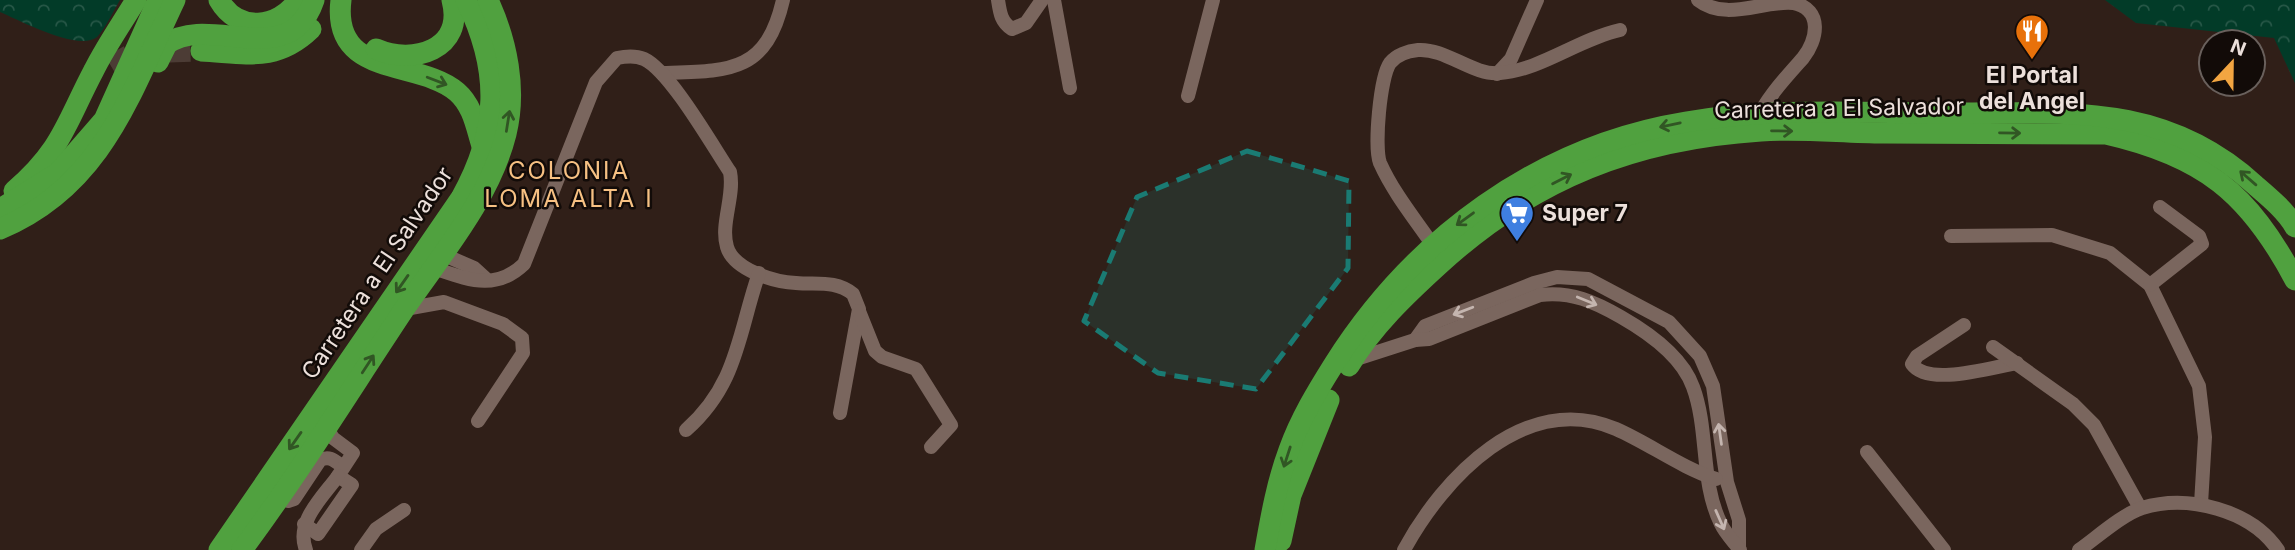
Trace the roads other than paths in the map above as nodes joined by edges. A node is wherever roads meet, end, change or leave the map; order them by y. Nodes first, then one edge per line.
1 (136, 0) edge
2 (158, 0) edge
3 (175, 0) edge
4 (219, 0) edge
5 (298, 0) edge
6 (314, 0) edge
7 (334, 0) edge
8 (341, 0) edge
9 (351, 0) edge
10 (452, 0) edge
11 (466, 0) edge
12 (488, 0) edge
13 (783, 0) edge
14 (998, 0) edge
15 (1042, 0) edge
16 (1054, 0) edge
17 (1213, 0) edge
18 (1537, 0) edge
19 (1698, 0) edge
20 (1620, 30) dead end
21 (201, 51) tunnel mouth
22 (111, 66) tunnel mouth
23 (662, 73) junction
24 (1497, 74) junction
25 (1070, 88) dead end
26 (1188, 96) dead end
27 (1760, 113) junction
28 (119, 122) junction
29 (484, 154) junction
30 (58, 173) junction
31 (0, 202) edge
32 (2160, 207) dead end
33 (0, 209) edge
34 (2295, 227) edge
35 (0, 229) edge
36 (1951, 236) dead end
37 (1432, 244) junction
38 (438, 261) junction
39 (759, 273) junction
40 (1557, 277) junction
41 (2295, 280) edge
42 (2150, 285) junction
43 (1618, 292) junction
44 (1557, 293) junction
45 (1519, 296) junction
46 (1399, 303) junction
47 (405, 309) junction
48 (859, 309) junction
49 (1610, 311) junction
50 (1964, 325) dead end
51 (1993, 347) dead end
52 (1353, 360) junction
53 (2017, 363) junction
54 (1717, 410) junction
55 (840, 413) dead end
56 (1698, 413) junction
57 (478, 421) dead end
58 (326, 428) junction
59 (686, 429) dead end
60 (932, 447) dead end
61 (1867, 452) dead end
62 (318, 454) junction
63 (340, 472) junction
64 (1709, 477) junction
65 (1727, 482) junction
66 (2202, 504) junction
67 (2140, 509) junction
68 (404, 510) dead end
69 (219, 550) edge
70 (242, 550) edge
71 (306, 550) edge
72 (361, 550) edge
73 (1265, 550) edge
74 (1279, 550) edge
75 (1404, 550) edge
76 (1739, 550) edge
77 (1944, 550) edge
78 (2079, 550) edge
79 (2278, 550) edge

1 - 31 highway
2 - 30 highway
3 - 28 highway
4 - 5 highway
6 - 28 highway
7 - 21 highway
8 -> 29 highway
9 - 10 highway
11 - 29 highway, Carretera a El Salvador
38 -> 12 highway, Carretera a El Salvador
13 - 23 street
14 - 15 street
16 - 25 street
17 - 26 street
18 - 24 street
19 - 27 street
20 - 24 street
22 - 30 highway
23 - 38 street
23 - 39 street
24 - 37 street
34 -> 27 highway, Carretera a El Salvador
27 -> 37 highway, Carretera a El Salvador
28 - 35 highway
29 -> 69 highway, Carretera a El Salvador
30 - 33 highway
32 - 42 street
36 - 42 street
37 - 46 highway
37 -> 73 highway, Carretera a El Salvador
38 - 47 highway, Carretera a El Salvador
39 - 48 street
39 - 59 street
40 - 43 street
40 - 44 street
40 - 45 street
46 -> 41 highway, Carretera a El Salvador
42 - 66 street
43 - 49 street
43 - 54 street
44 - 45 street
44 -> 49 street
45 - 52 street
46 - 52 highway, Carretera a El Salvador
47 - 57 street
58 -> 47 highway, Carretera a El Salvador
48 - 55 street
48 - 60 street
49 - 56 street
50 - 53 street
51 - 53 street
52 - 74 highway, Carretera a El Salvador
53 - 67 street
54 - 56 street
65 -> 54 street
56 - 64 street
58 - 62 highway, Carretera a El Salvador
58 - 63 street
61 - 77 street
62 - 63 street
62 - 70 highway, Carretera a El Salvador
63 - 71 street
64 - 65 street
64 - 75 street
64 -> 76 street
65 - 76 street
66 - 67 street
66 - 79 street
67 - 78 street
68 - 72 street

